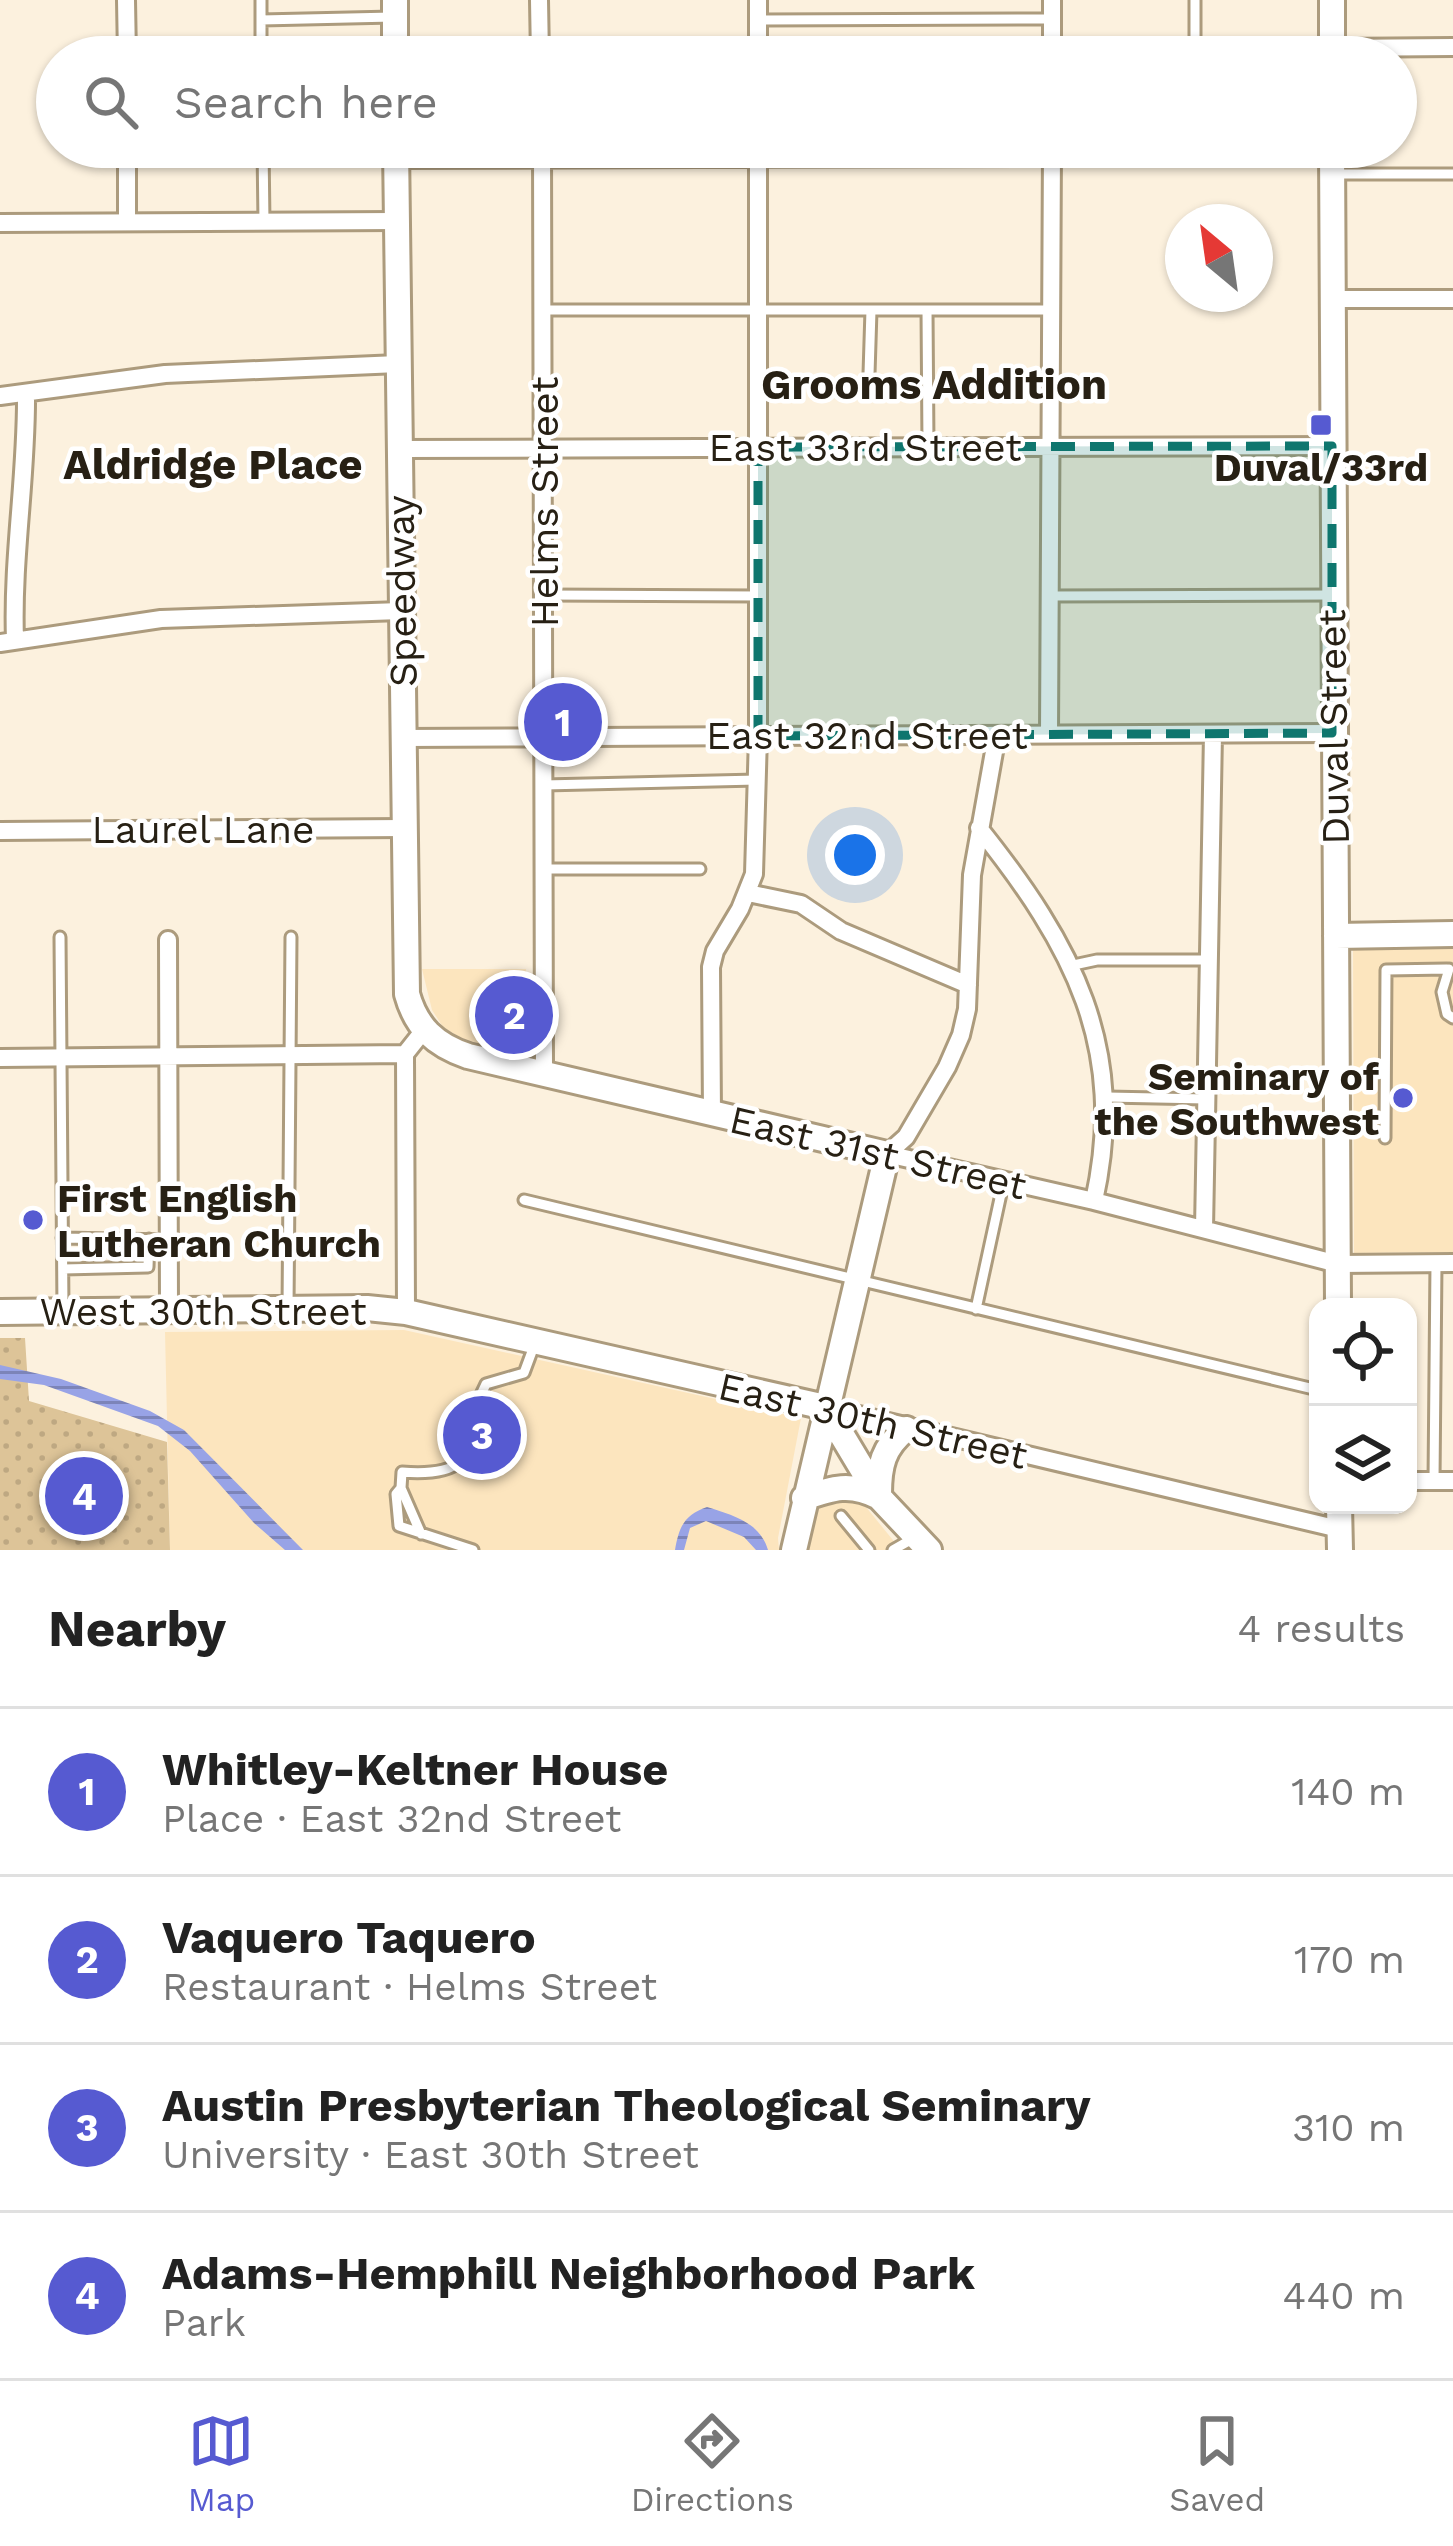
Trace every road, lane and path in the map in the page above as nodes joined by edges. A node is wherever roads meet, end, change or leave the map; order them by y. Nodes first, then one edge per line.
1 (126, 0) edge
2 (261, 0) edge
3 (539, 0) edge
4 (758, 0) edge
5 (1196, 0) edge
6 (1331, 0) edge
7 (395, 9) edge
8 (1052, 9) edge
9 (261, 20) junction
10 (758, 20) junction
11 (127, 36) edge
12 (261, 36) edge
13 (540, 36) edge
14 (758, 36) edge
15 (1196, 36) edge
16 (1331, 36) edge
17 (1453, 47) edge
18 (1417, 48) edge
19 (127, 168) edge
20 (263, 168) edge
21 (396, 168) edge
22 (542, 168) edge
23 (758, 168) edge
24 (1052, 168) edge
25 (1332, 168) edge
26 (1405, 168) edge
27 (1453, 174) edge
28 (264, 221) junction
29 (396, 221) junction
30 (127, 222) junction
31 (0, 223) edge
32 (1332, 299) junction
33 (1453, 299) edge
34 (544, 310) junction
35 (758, 310) junction
36 (871, 310) junction
37 (927, 310) junction
38 (1052, 310) junction
39 (398, 364) junction
40 (869, 374) dead end
41 (26, 392) junction
42 (0, 396) edge
43 (758, 446) junction
44 (928, 446) junction
45 (1331, 446) junction
46 (544, 448) junction
47 (1050, 448) junction
48 (399, 449) junction
49 (544, 595) junction
50 (1332, 595) junction
51 (758, 596) junction
52 (1052, 596) junction
53 (401, 611) junction
54 (8, 641) edge
55 (1332, 733) junction
56 (1049, 734) junction
57 (1213, 734) junction
58 (997, 735) junction
59 (758, 736) junction
60 (544, 737) junction
61 (403, 738) junction
62 (757, 780) junction
63 (544, 784) junction
64 (405, 828) junction
65 (980, 828) junction
66 (0, 831) edge
67 (544, 869) junction
68 (700, 869) dead end
69 (748, 892) junction
70 (1453, 934) edge
71 (1336, 935) junction
72 (60, 937) dead end
73 (291, 937) dead end
74 (168, 940) dead end
75 (1208, 960) junction
76 (1069, 966) junction
77 (1450, 968) edge
78 (968, 986) junction
79 (1453, 1018) edge
80 (424, 1030) junction
81 (405, 1054) junction
82 (168, 1056) junction
83 (289, 1057) junction
84 (0, 1058) edge
85 (61, 1058) junction
86 (544, 1073) junction
87 (1107, 1097) junction
88 (1206, 1099) junction
89 (712, 1115) junction
90 (1385, 1138) dead end
91 (887, 1154) junction
92 (1004, 1180) junction
93 (524, 1200) dead end
94 (1094, 1201) junction
95 (1204, 1229) junction
96 (62, 1238) junction
97 (148, 1239) junction
98 (169, 1240) junction
99 (1445, 1263) edge
100 (1338, 1264) junction
101 (63, 1269) junction
102 (856, 1281) junction
103 (1338, 1298) edge
104 (288, 1309) junction
105 (63, 1310) junction
106 (976, 1310) junction
107 (169, 1311) junction
108 (0, 1312) edge
109 (406, 1312) junction
110 (535, 1341) junction
111 (1309, 1388) edge
112 (825, 1407) junction
113 (906, 1429) junction
114 (1443, 1481) edge
115 (401, 1488) junction
116 (879, 1497) junction
117 (804, 1498) junction
118 (842, 1516) dead end
119 (1339, 1528) edge
120 (422, 1534) junction
121 (912, 1546) edge
122 (473, 1550) edge
123 (794, 1550) edge
124 (869, 1550) edge

1 - 11 street
2 - 9 lane
3 - 13 street
4 - 10 street
5 - 15 lane
6 - 16 street
7 - 9 lane
8 - 10 lane
9 - 12 lane
10 - 14 street
17 - 18 street
19 - 30 street
20 - 28 lane
21 - 29 street, Speedway
22 - 34 street, Helms Street
23 - 35 street
24 - 38 street
25 - 32 street, Duval Street
26 - 27 lane
28 - 29 street
28 - 30 street
29 - 39 street, Speedway
30 - 31 street
32 - 33 street
32 - 45 street, Duval Street
34 - 35 lane
34 - 46 street, Helms Street
35 - 36 lane
35 - 43 street
36 - 37 lane
36 - 40 lane
37 - 38 lane
37 - 44 lane
38 - 47 street
39 - 41 street
39 - 48 street, Speedway
41 - 42 street
41 - 54 street
43 - 44 street, East 33rd Street
43 - 46 street, East 33rd Street
43 - 51 street
44 - 47 street, East 33rd Street
45 - 47 street, East 33rd Street
45 - 50 street, Duval Street
46 - 48 street, East 33rd Street
46 - 49 street, Helms Street
47 - 52 street
48 - 53 street, Speedway
49 - 51 lane
49 - 60 street, Helms Street
50 - 52 lane
50 - 55 street, Duval Street
51 - 59 street
52 - 56 street
53 - 54 street
53 - 61 street, Speedway
55 - 57 street, East 32nd Street
55 - 71 street, Duval Street
56 - 57 street, East 32nd Street
56 - 58 street, East 32nd Street
57 - 75 street
58 - 59 street, East 32nd Street
58 - 65 street
59 - 60 street, East 32nd Street
59 - 62 street
60 - 61 street, East 32nd Street
60 - 63 street, Helms Street
61 - 64 street, Speedway
62 - 63 lane
62 - 69 street
63 - 67 street, Helms Street
64 - 66 street, Laurel Lane
64 - 80 street, Speedway
65 - 76 street
65 - 78 street
67 - 68 lane
67 - 86 street, Helms Street
69 - 78 street
69 - 89 street
70 - 71 street
71 - 100 street, Duval Street
72 - 85 lane
73 - 83 lane
74 - 82 street
75 - 76 lane
75 - 88 street
76 - 87 street
77 - 79 lane
77 - 90 lane
78 - 91 street
80 - 81 street
80 - 86 street, East 31st Street
81 - 83 street
81 - 109 street
82 - 83 street
82 - 85 street
82 - 98 street
83 - 104 lane
84 - 85 street
85 - 96 lane
86 - 89 street, East 31st Street
87 - 88 lane
87 - 94 street
88 - 95 street
89 - 91 street, East 31st Street
91 - 92 street, East 31st Street
91 - 102 street
92 - 94 street, East 31st Street
92 - 106 lane
93 - 102 lane
94 - 95 street, East 31st Street
95 - 100 street, East 31st Street
96 - 97 lane
96 - 101 lane
97 - 98 lane
97 - 101 lane
98 - 107 street
99 - 100 street, East 31st Street
99 - 114 lane
100 - 103 street, Duval Street
101 - 105 lane
102 - 106 lane
102 - 112 street
104 - 107 street, West 30th Street
104 - 109 street, West 30th Street
105 - 107 street, West 30th Street
105 - 108 street, West 30th Street
106 - 111 lane
109 - 110 street, East 30th Street
110 - 112 street, East 30th Street
110 - 115 lane
112 - 113 street, East 30th Street
112 - 116 street
112 - 117 street
113 - 116 street
113 - 119 street, East 30th Street
115 - 120 lane
115 - 120 lane
116 - 117 street
116 - 121 street
117 - 123 street
118 - 124 lane
120 - 122 lane

